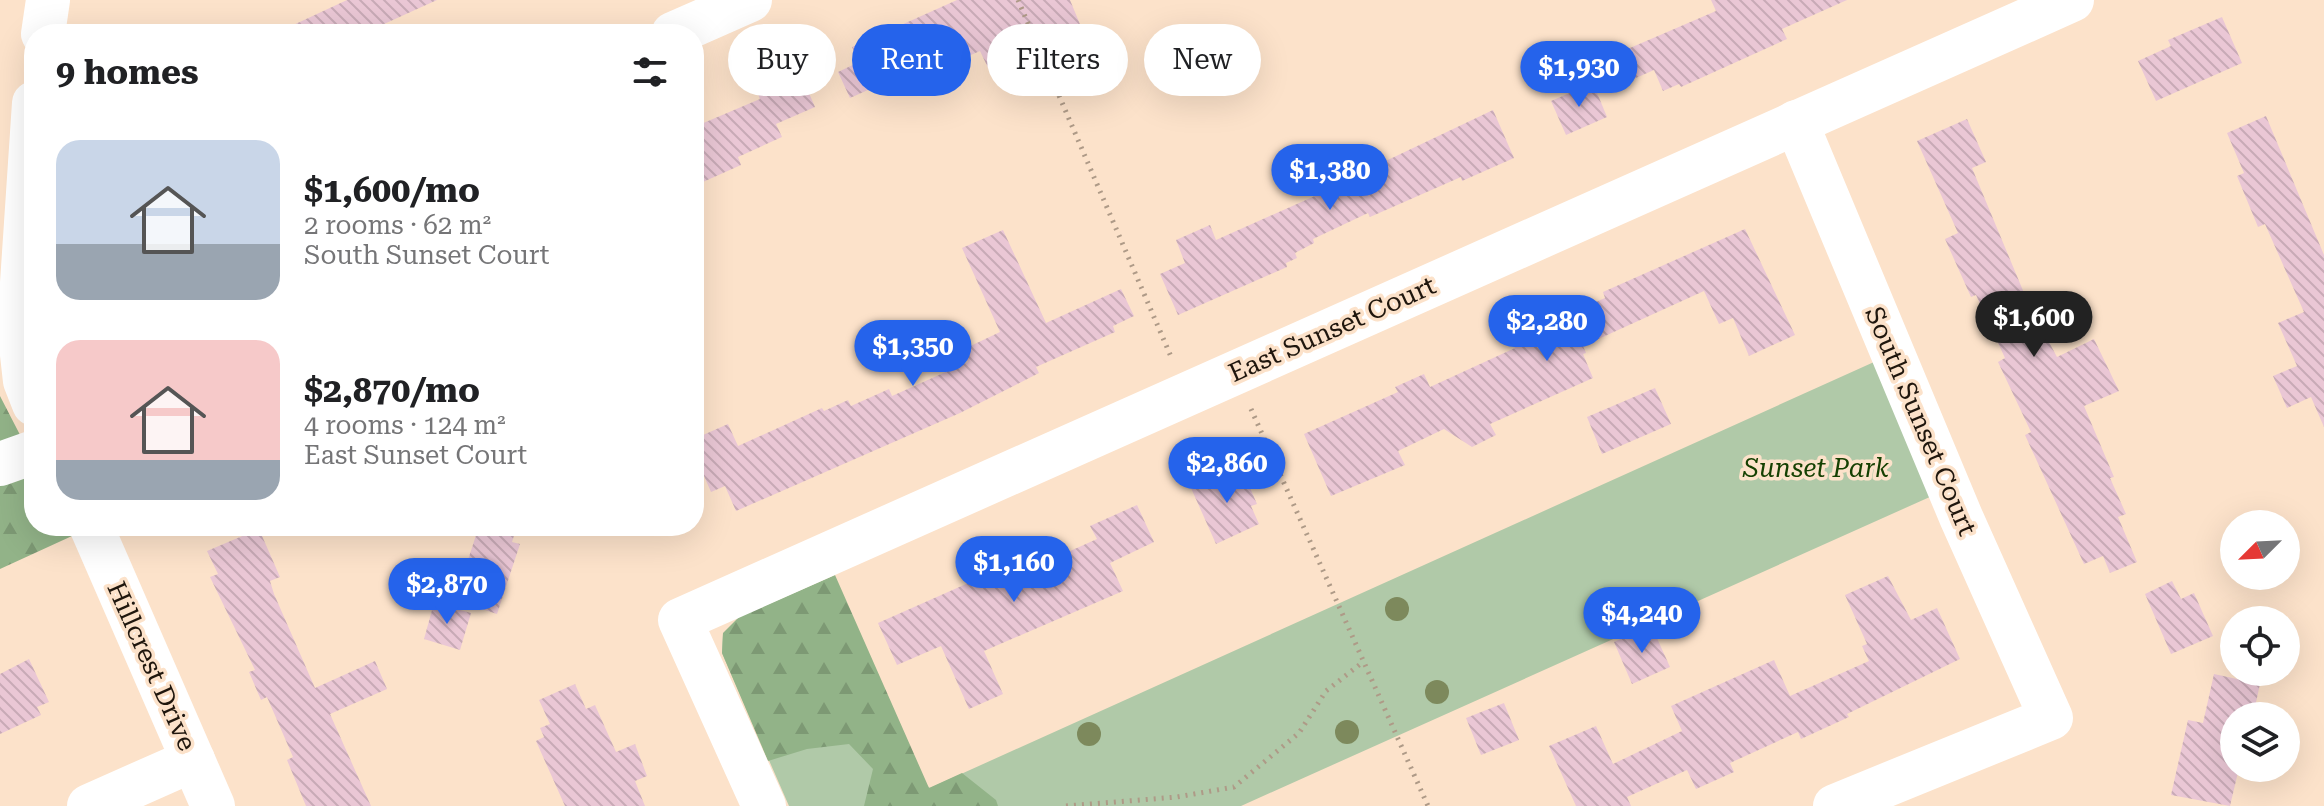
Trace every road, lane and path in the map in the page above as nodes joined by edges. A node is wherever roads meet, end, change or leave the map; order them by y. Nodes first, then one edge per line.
1 (48, 0) edge
2 (750, 0) edge
3 (1018, 0) edge
4 (2072, 0) edge
5 (44, 24) edge
6 (696, 24) edge
7 (1796, 122) junction
8 (1235, 372) junction
9 (1186, 393) junction
10 (24, 456) edge
11 (0, 464) edge
12 (95, 536) edge
13 (1364, 662) junction
14 (193, 760) junction
15 (89, 806) edge
16 (213, 806) edge
17 (764, 806) edge
18 (1066, 806) edge
19 (1428, 806) edge
20 (1835, 806) edge

1 - 5 street
2 - 6 street
3 - 9 path
4 - 7 street, East Sunset Court
7 - 8 street, East Sunset Court
7 - 20 street, South Sunset Court
8 - 9 street, East Sunset Court
8 - 13 path
9 - 17 street, East Sunset Court
10 - 11 street
12 - 14 street, Hillcrest Drive
13 - 18 path
13 - 19 path
14 - 15 street
14 - 16 street, Hillcrest Drive

